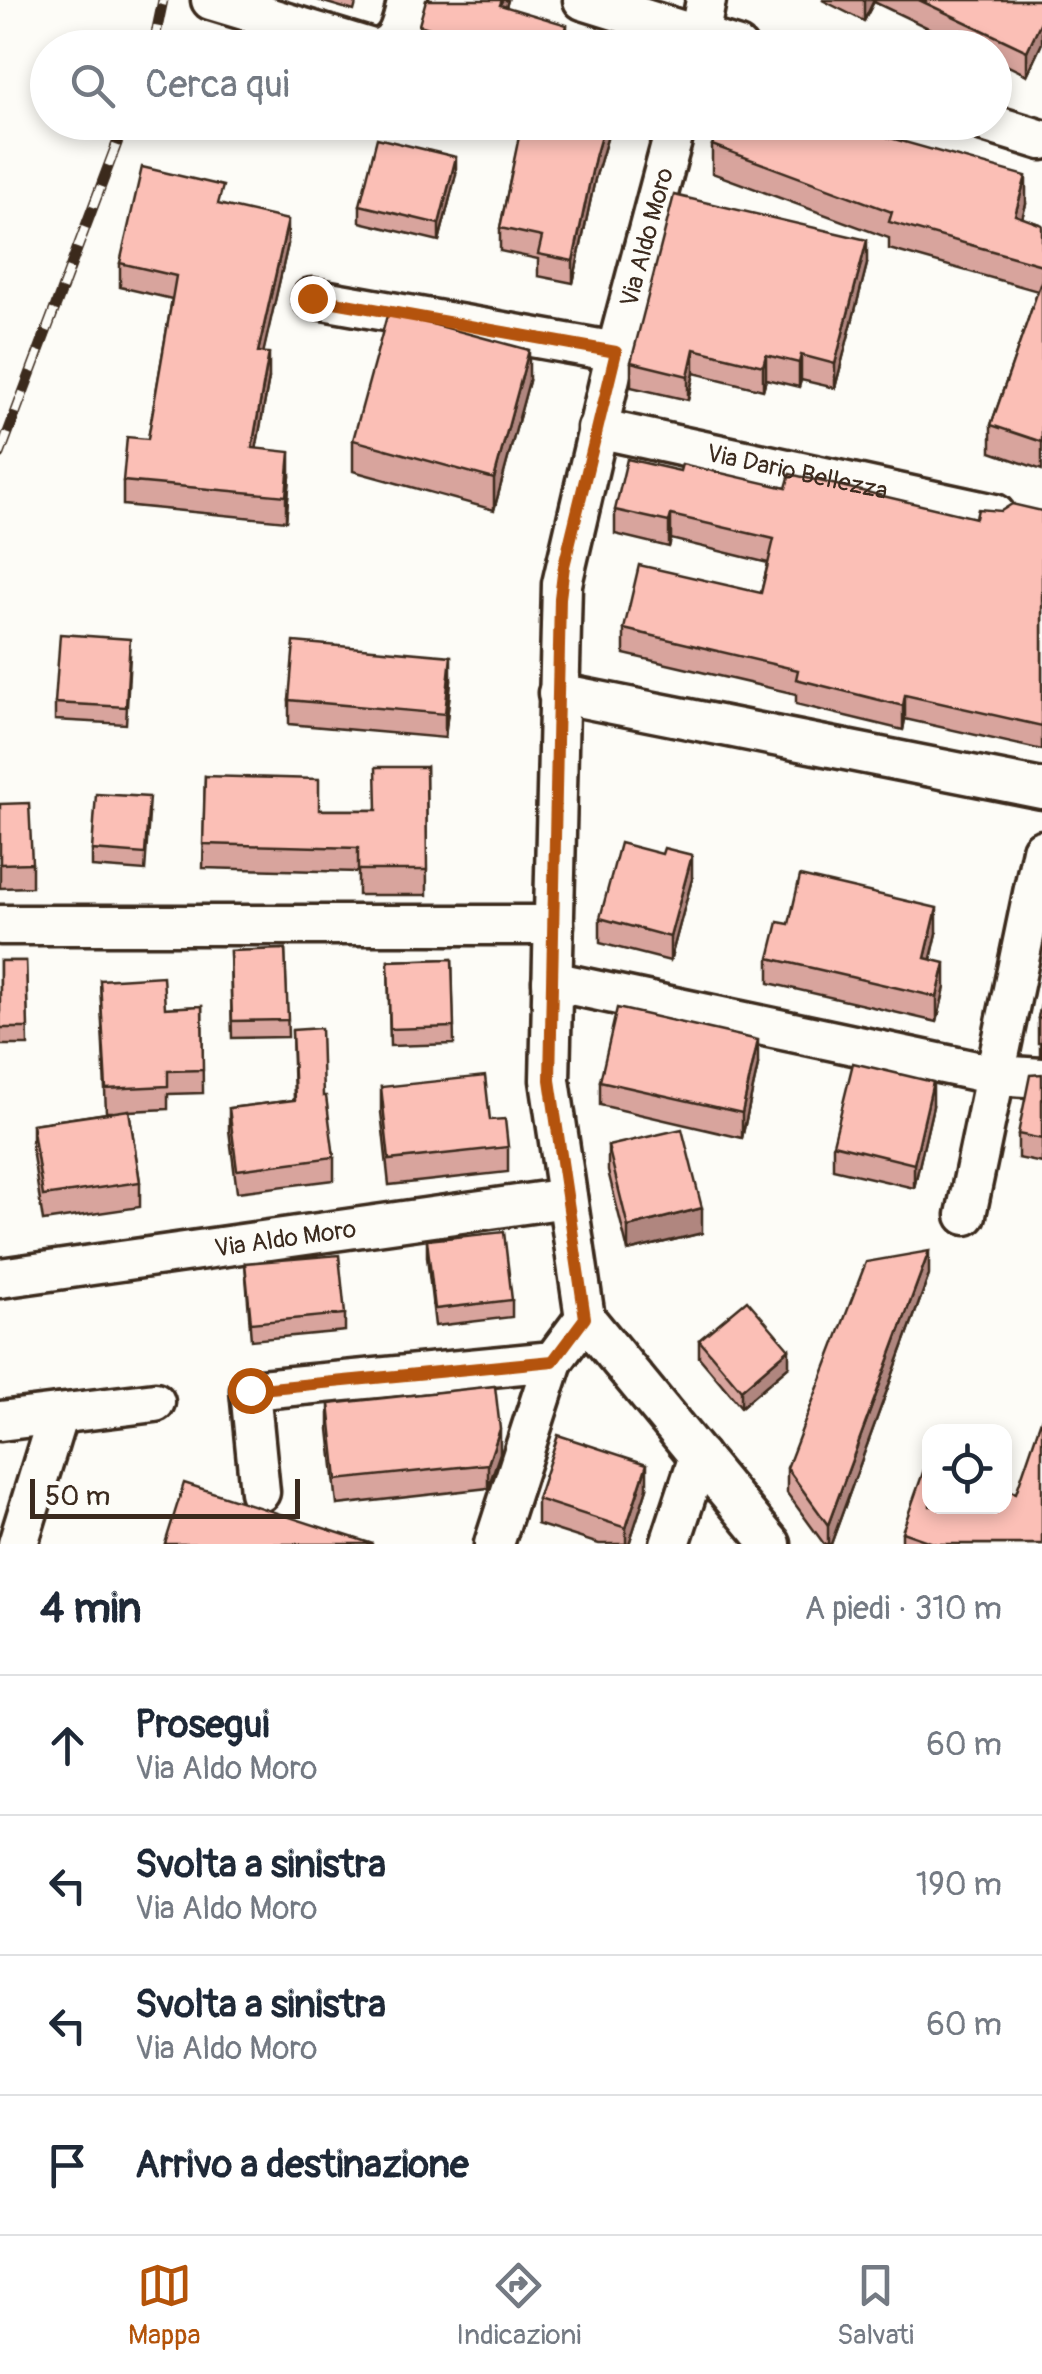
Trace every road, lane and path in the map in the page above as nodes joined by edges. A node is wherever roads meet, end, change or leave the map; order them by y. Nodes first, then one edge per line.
1 (211, 0) edge
2 (408, 0) edge
3 (583, 0) edge
4 (701, 28) edge
5 (309, 30) edge
6 (398, 30) edge
7 (1012, 131) edge
8 (672, 140) edge
9 (1042, 140) edge
10 (312, 298) dead end
11 (616, 352) junction
12 (597, 428) junction
13 (995, 514) edge
14 (558, 693) junction
15 (1042, 790) edge
16 (1042, 850) edge
17 (0, 925) edge
18 (554, 925) junction
19 (552, 982) junction
20 (995, 1076) junction
21 (1042, 1078) edge
22 (567, 1198) junction
23 (966, 1215) dead end
24 (0, 1278) edge
25 (585, 1318) junction
26 (553, 1361) junction
27 (155, 1402) dead end
28 (58, 1414) junction
29 (0, 1421) edge
30 (699, 1456) junction
31 (260, 1492) dead end
32 (18, 1544) edge
33 (494, 1544) edge
34 (670, 1544) edge
35 (771, 1544) edge

1 - 5 street
2 - 6 street
3 - 4 street
7 - 9 street
8 - 11 street, Via Aldo Moro
10 - 11 street
11 - 12 street, Via Aldo Moro
12 - 13 street, Via Dario Bellezza
12 - 14 street, Via Aldo Moro
14 - 15 street
14 - 18 street, Via Aldo Moro
16 - 20 street
17 - 18 street
18 - 19 street, Via Aldo Moro
19 - 20 street
19 - 22 street, Via Aldo Moro
20 - 21 street
20 - 23 street
22 - 24 street, Via Aldo Moro
22 - 25 street, Via Aldo Moro
25 - 26 street
25 - 30 street
26 - 31 street
26 - 33 street
27 - 28 street
28 - 29 street
28 - 32 street
30 - 34 street
30 - 35 street

